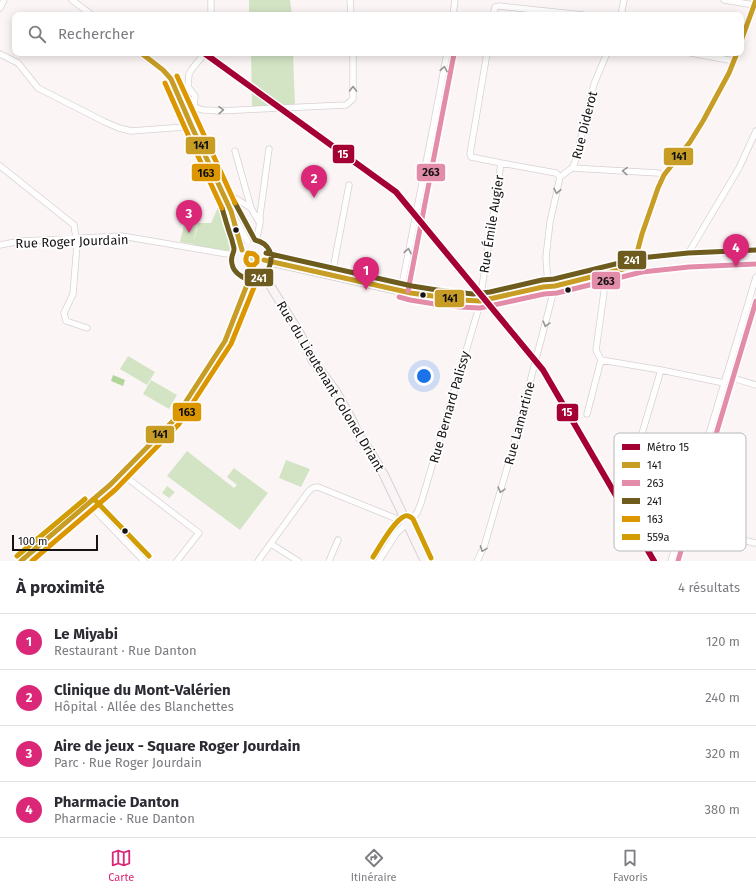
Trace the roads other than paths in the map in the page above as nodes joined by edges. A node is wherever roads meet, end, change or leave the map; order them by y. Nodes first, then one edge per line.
1 (4, 0) edge
2 (72, 0) edge
3 (211, 0) edge
4 (350, 0) edge
5 (455, 0) edge
6 (624, 0) edge
7 (724, 0) edge
8 (755, 3) edge
9 (0, 8) edge
10 (88, 12) edge
11 (211, 12) edge
12 (351, 12) edge
13 (453, 12) edge
14 (494, 12) edge
15 (555, 12) edge
16 (622, 12) edge
17 (744, 33) edge
18 (0, 54) edge
19 (145, 56) edge
20 (202, 56) edge
21 (353, 56) edge
22 (445, 56) edge
23 (486, 56) edge
24 (606, 56) edge
25 (707, 56) edge
26 (736, 56) edge
27 (734, 61) junction
28 (188, 87) junction
29 (178, 93) junction
30 (194, 106) junction
31 (184, 109) junction
32 (191, 125) junction
33 (756, 131) edge
34 (269, 149) dead end
35 (235, 151) dead end
36 (501, 163) junction
37 (0, 166) edge
38 (572, 168) junction
39 (664, 175) junction
40 (560, 176) junction
41 (349, 185) dead end
42 (224, 197) junction
43 (251, 208) junction
44 (260, 223) junction
45 (76, 239) junction
46 (0, 245) edge
47 (246, 250) junction
48 (756, 257) edge
49 (264, 260) junction
50 (688, 260) junction
51 (635, 266) junction
52 (260, 269) junction
53 (252, 272) junction
54 (332, 275) junction
55 (756, 277) edge
56 (552, 286) junction
57 (401, 290) junction
58 (604, 292) dead end
59 (480, 301) junction
60 (87, 328) dead end
61 (601, 360) junction
62 (661, 370) junction
63 (726, 376) junction
64 (724, 383) junction
65 (756, 385) edge
66 (587, 414) dead end
67 (642, 433) edge
68 (709, 433) edge
69 (122, 474) junction
70 (88, 504) junction
71 (407, 523) junction
72 (338, 540) dead end
73 (271, 544) junction
74 (674, 551) edge
75 (21, 561) edge
76 (144, 561) edge
77 (177, 561) edge
78 (258, 561) edge
79 (298, 561) edge
80 (329, 561) edge
81 (379, 561) edge
82 (425, 561) edge
83 (477, 561) edge
84 (671, 561) edge

1 - 9 street
2 - 10 street
3 - 11 street
4 - 12 street
5 - 13 street
6 - 16 street
7 - 8 street
8 - 17 street
14 - 15 street
18 - 32 street
19 - 29 street
20 - 28 street
30 -> 21 street
57 -> 22 street
23 - 36 street, Rue Émile Augier
24 - 38 street, Rue Diderot
25 - 27 street
26 - 27 street
27 - 39 street
28 - 29 street
28 - 30 street
29 - 31 street
30 - 31 street
31 - 32 street
32 - 42 street
33 - 50 street
34 - 44 street
35 - 43 street
36 - 40 street
36 - 59 street, Rue Émile Augier
37 - 45 street
39 -> 38 street
38 - 40 street, Rue Diderot
39 - 51 street
40 -> 56 street
41 - 54 street
42 - 43 street
42 - 47 street
43 - 44 street
44 - 47 street
45 - 46 street, Rue Roger Jourdain
45 - 47 street, Rue Roger Jourdain
45 - 60 street
47 - 49 street
47 - 53 street
48 - 50 street
49 - 52 street
49 - 54 street
50 - 51 street
51 - 56 street
52 - 53 street
52 - 71 street, Rue du Lieutenant Colonel Driant
53 - 69 street
54 - 57 street
55 - 63 street
56 - 59 street
56 -> 83 street, Rue Lamartine
57 - 59 street
58 - 61 street
59 - 71 street, Rue Bernard Palissy
61 - 62 street
61 - 66 street
62 - 64 street
62 - 67 street
63 - 64 street
63 - 65 street
64 - 68 street
69 - 70 street
69 - 77 street
70 - 75 street
70 - 76 street
71 - 73 street
71 - 81 street
71 - 82 street, Rue du Lieutenant Colonel Driant
72 - 80 street
73 - 78 street
73 - 79 street
74 - 84 street

